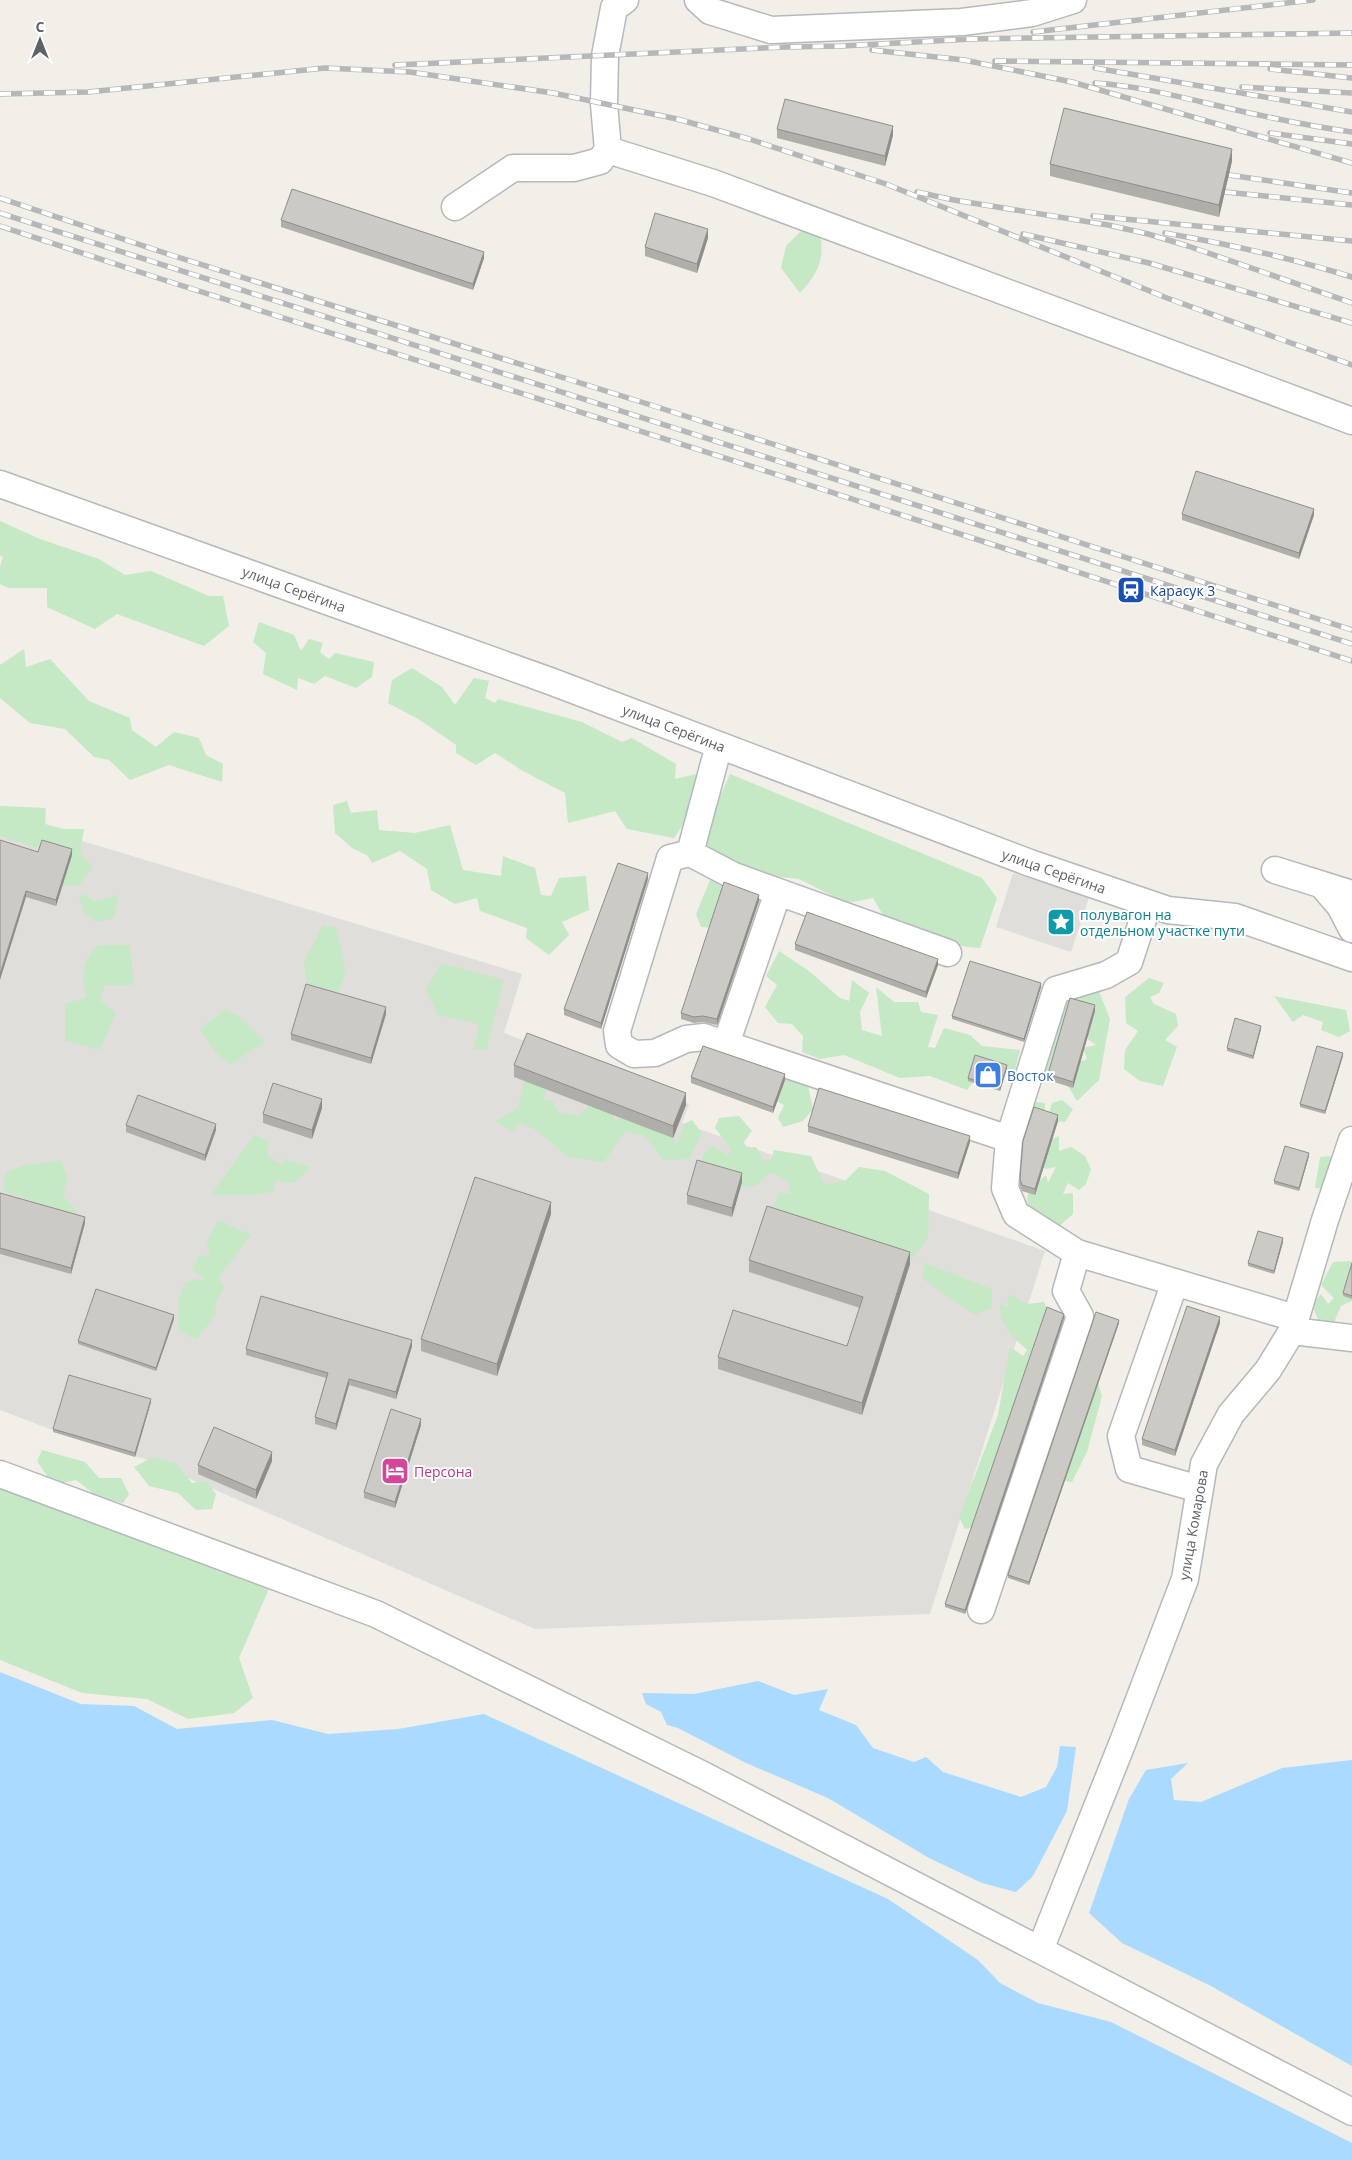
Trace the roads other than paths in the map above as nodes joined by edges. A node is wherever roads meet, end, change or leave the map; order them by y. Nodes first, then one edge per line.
1 (625, 0) edge
2 (698, 0) edge
3 (1073, 0) edge
4 (608, 150) junction
5 (455, 207) dead end
6 (1352, 421) edge
7 (0, 484) edge
8 (719, 745) junction
9 (690, 853) junction
10 (1275, 870) dead end
11 (1322, 885) junction
12 (778, 892) junction
13 (1352, 894) edge
14 (1148, 904) junction
15 (1352, 929) edge
16 (948, 953) dead end
17 (1352, 958) edge
18 (726, 1044) junction
19 (1009, 1139) junction
20 (1352, 1140) edge
21 (1077, 1253) junction
22 (1175, 1282) junction
23 (1294, 1324) junction
24 (1352, 1338) edge
25 (0, 1474) edge
26 (1199, 1489) junction
27 (981, 1610) dead end
28 (1040, 1950) junction
29 (1352, 2112) edge

1 - 4 street
2 - 3 street
4 - 5 street
4 - 6 street
7 - 8 street, улица Серёгина
8 - 9 street
8 - 14 street, улица Серёгина
9 - 12 street
9 - 18 street
10 - 11 street
11 - 13 street
11 - 15 street
12 - 16 street
12 - 18 street
14 - 17 street, улица Серёгина
14 - 19 street
18 - 19 street
19 - 21 street
20 - 23 street, улица Комарова
21 - 22 street
21 - 27 street
22 - 23 street
22 - 26 street
23 - 24 street
23 - 26 street, улица Комарова
25 - 28 street
26 - 28 street, улица Комарова
28 - 29 street

